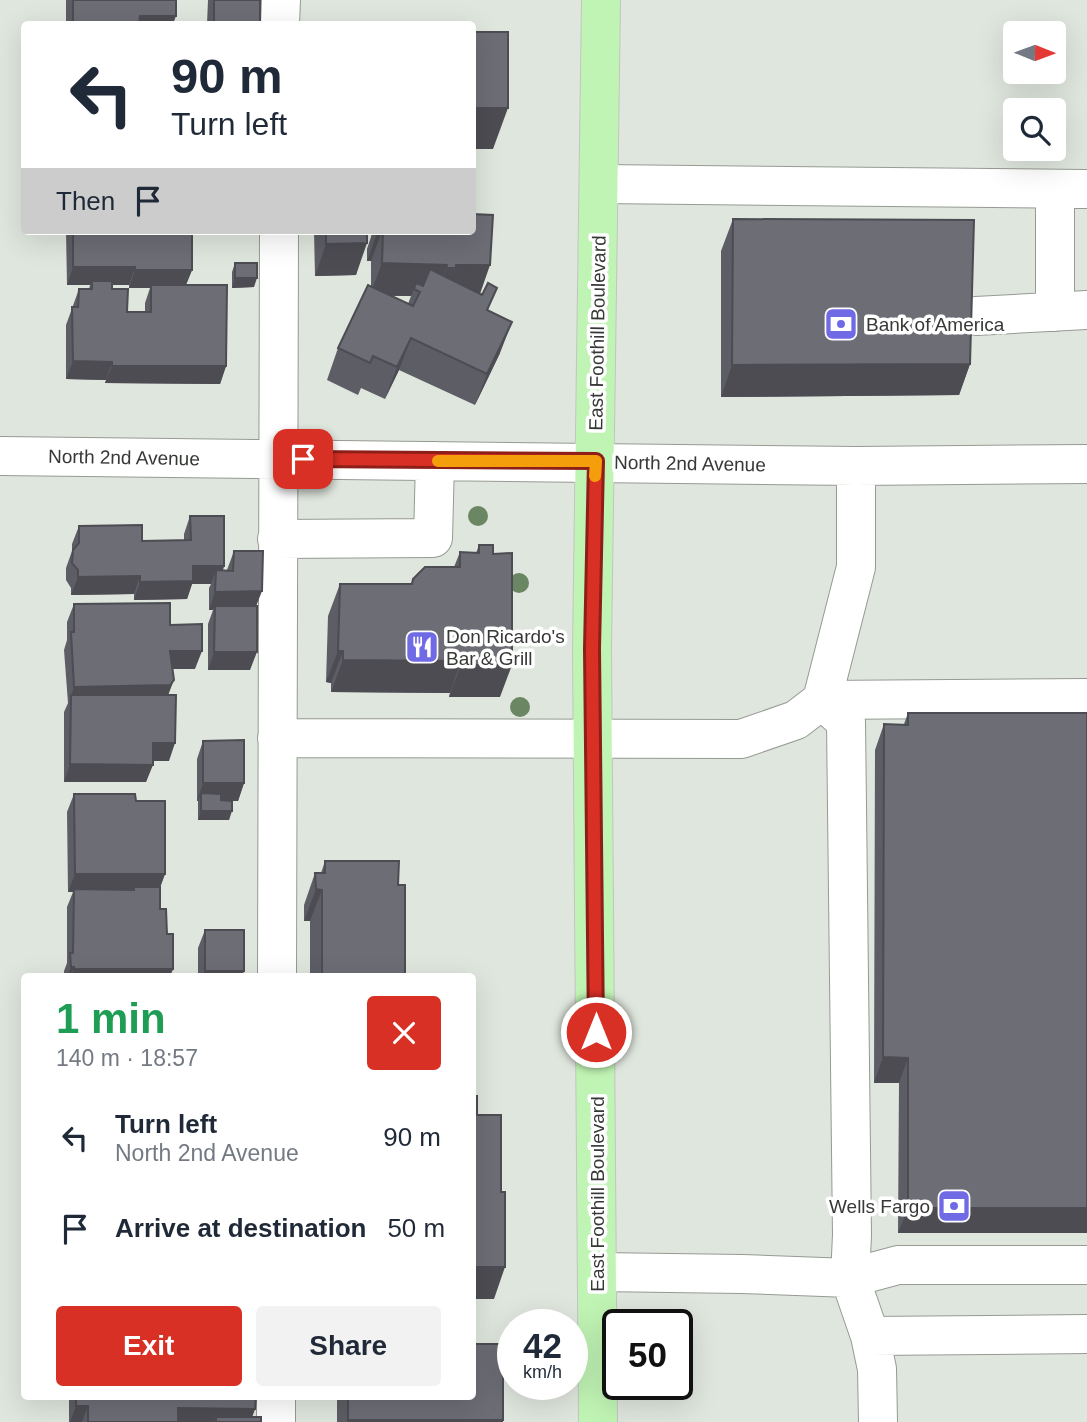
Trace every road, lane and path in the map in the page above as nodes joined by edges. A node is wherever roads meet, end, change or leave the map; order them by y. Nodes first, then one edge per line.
1 (281, 0) edge
2 (601, 0) edge
3 (280, 21) edge
4 (600, 184) junction
5 (1071, 189) edge
6 (279, 235) edge
7 (1071, 311) edge
8 (976, 316) dead end
9 (0, 456) edge
10 (277, 459) junction
11 (435, 461) junction
12 (596, 461) junction
13 (1087, 464) edge
14 (856, 466) junction
15 (277, 539) junction
16 (1087, 698) edge
17 (822, 700) junction
18 (277, 738) junction
19 (594, 739) junction
20 (277, 973) edge
21 (1087, 1265) edge
22 (598, 1272) junction
23 (850, 1278) junction
24 (1087, 1334) edge
25 (870, 1336) junction
26 (276, 1400) edge
27 (276, 1422) edge
28 (598, 1422) edge
29 (878, 1422) edge

1 - 3 street
2 - 4 main road, East Foothill Boulevard
4 - 5 street
4 - 12 main road, East Foothill Boulevard
5 - 7 street
6 - 10 street
7 - 8 street
9 - 10 street, North 2nd Avenue
10 - 11 street, North 2nd Avenue
10 - 15 street
11 - 12 street, North 2nd Avenue
11 - 15 street
12 - 14 street, North 2nd Avenue
12 - 19 main road, East Foothill Boulevard
13 - 14 street, North 2nd Avenue
14 - 17 street
15 - 18 street
16 - 17 street
17 - 19 street
17 - 23 street
18 - 19 street
18 - 20 street
19 - 22 main road, East Foothill Boulevard
21 - 23 street
22 - 23 street
22 - 28 main road, East Foothill Boulevard
23 - 25 street
24 - 25 street
25 - 29 street
26 - 27 street

